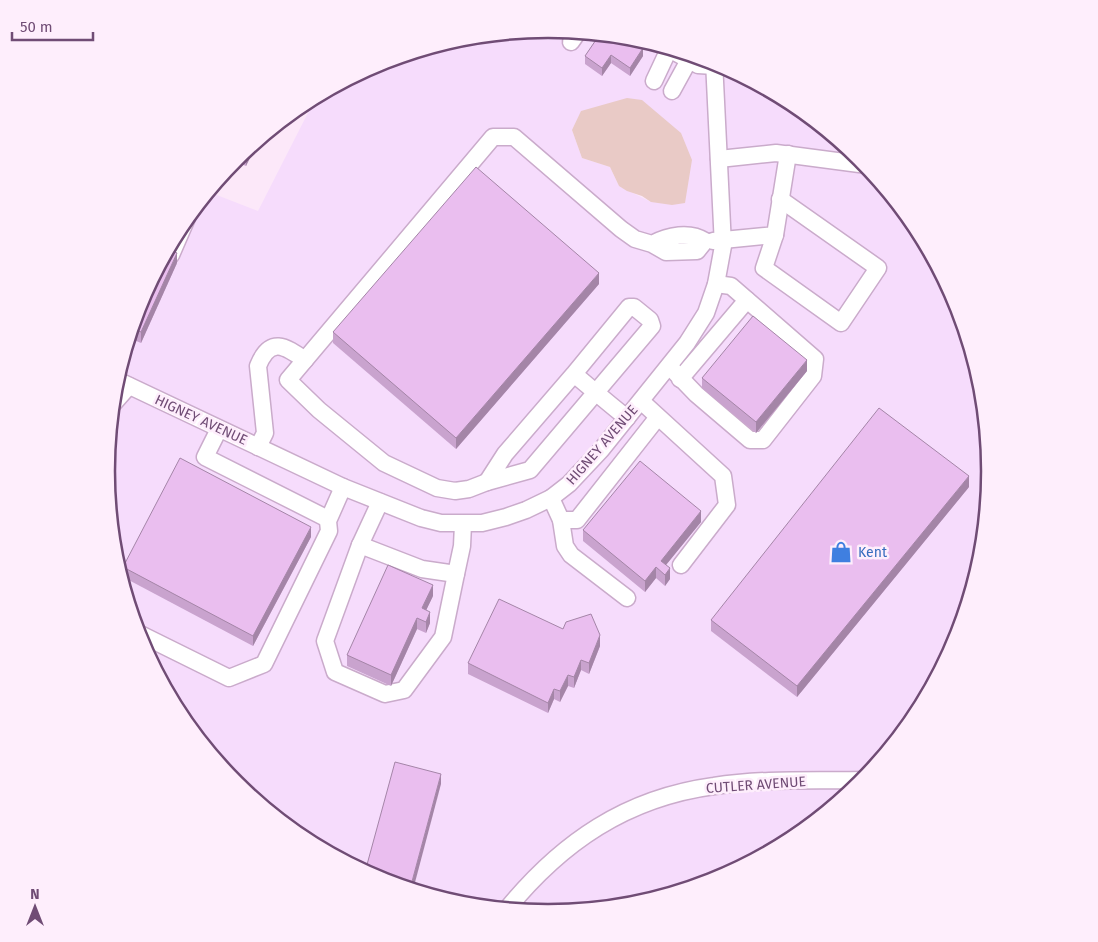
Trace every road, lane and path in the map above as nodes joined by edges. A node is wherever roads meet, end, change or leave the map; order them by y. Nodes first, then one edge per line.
1 (664, 53) edge
2 (688, 61) edge
3 (714, 70) edge
4 (654, 81) dead end
5 (672, 91) dead end
6 (788, 154) junction
7 (719, 158) junction
8 (855, 163) edge
9 (780, 199) junction
10 (775, 236) junction
11 (723, 239) junction
12 (716, 284) junction
13 (747, 300) junction
14 (306, 360) junction
15 (669, 366) junction
16 (574, 374) junction
17 (680, 379) junction
18 (125, 384) edge
19 (596, 393) junction
20 (641, 401) junction
21 (658, 417) junction
22 (627, 418) junction
23 (219, 429) junction
24 (258, 447) junction
25 (487, 482) junction
26 (343, 487) junction
27 (551, 498) junction
28 (380, 502) junction
29 (328, 519) junction
30 (561, 520) junction
31 (463, 524) junction
32 (360, 545) junction
33 (681, 565) dead end
34 (456, 574) junction
35 (627, 598) dead end
36 (149, 638) edge
37 (854, 780) edge
38 (513, 903) edge

1 - 4 street
2 - 5 street
3 - 7 street, HIGNEY AVENUE
6 - 7 street
6 - 8 street
6 - 9 street
7 - 11 street, HIGNEY AVENUE
9 - 10 street
9 - 10 street
10 - 11 street
11 - 12 street, HIGNEY AVENUE
11 - 14 street
12 - 13 street
12 - 15 street, HIGNEY AVENUE
13 - 17 street
13 - 17 street
14 - 24 street
14 - 25 street
15 - 17 street
15 - 20 street, HIGNEY AVENUE
16 - 19 street
16 - 19 street
16 - 25 street
18 - 23 street, HIGNEY AVENUE
19 - 22 street
19 - 25 street
20 - 21 street
20 - 22 street, HIGNEY AVENUE
21 - 30 street
21 - 33 street
22 - 27 street, HIGNEY AVENUE
23 - 24 street, HIGNEY AVENUE
23 - 29 street
24 - 26 street, HIGNEY AVENUE
26 - 28 street, HIGNEY AVENUE
26 - 29 street
27 - 30 street
27 - 31 street, HIGNEY AVENUE
28 - 31 street, HIGNEY AVENUE
28 - 32 street
29 - 36 street
30 - 35 street
31 - 34 street
32 - 34 street
32 - 34 street
37 - 38 street, CUTLER AVENUE

